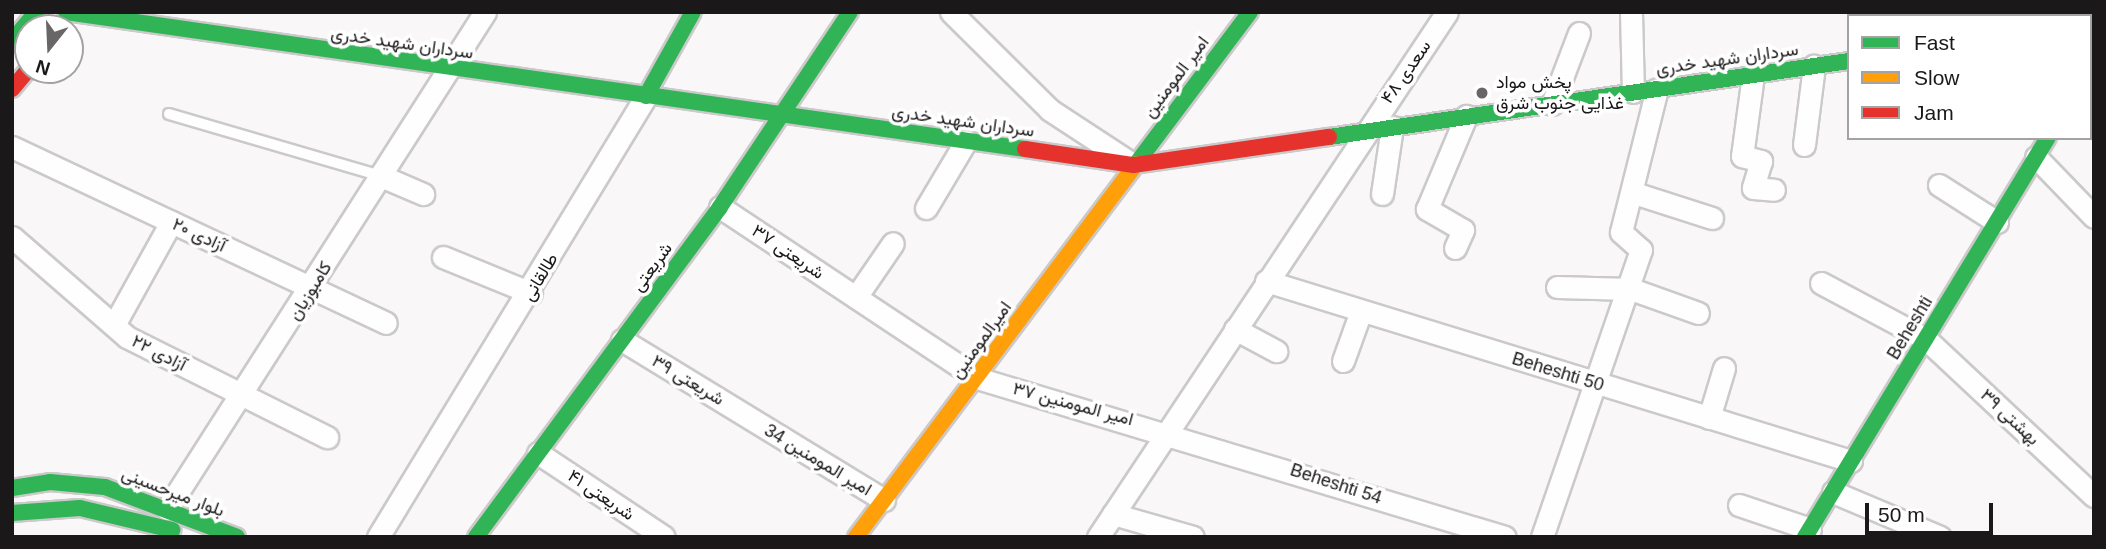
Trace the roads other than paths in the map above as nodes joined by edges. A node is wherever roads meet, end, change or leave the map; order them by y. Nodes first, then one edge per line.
1 (36, 12) edge
2 (485, 12) edge
3 (693, 12) edge
4 (850, 12) edge
5 (951, 12) edge
6 (1250, 12) edge
7 (1447, 12) edge
8 (1631, 12) edge
9 (84, 19) edge
10 (1578, 33) dead end
11 (12, 41) edge
12 (1847, 61) edge
13 (1814, 66) junction
14 (447, 69) junction
15 (1753, 75) junction
16 (1657, 89) junction
17 (1633, 92) junction
18 (646, 96) junction
19 (1552, 104) junction
20 (169, 114) dead end
21 (778, 115) junction
22 (1466, 116) junction
23 (1392, 127) junction
24 (1365, 131) junction
25 (2047, 140) edge
26 (966, 141) junction
27 (1804, 145) dead end
28 (12, 146) edge
29 (2036, 157) junction
30 (1133, 164) junction
31 (381, 176) junction
32 (1939, 185) dead end
33 (1773, 190) dead end
34 (423, 194) dead end
35 (1382, 194) dead end
36 (1634, 194) junction
37 (720, 207) junction
38 (926, 208) dead end
39 (2094, 217) edge
40 (1712, 218) dead end
41 (171, 222) junction
42 (1997, 222) junction
43 (12, 237) edge
44 (893, 243) dead end
45 (1455, 247) dead end
46 (443, 257) dead end
47 (1266, 281) junction
48 (1821, 283) dead end
49 (1557, 286) dead end
50 (311, 288) junction
51 (1631, 289) junction
52 (531, 293) junction
53 (856, 297) junction
54 (1361, 311) junction
55 (1698, 313) dead end
56 (386, 323) dead end
57 (114, 325) junction
58 (1235, 329) junction
59 (1926, 339) junction
60 (622, 340) junction
61 (1276, 351) dead end
62 (1343, 361) dead end
63 (1724, 368) dead end
64 (977, 378) junction
65 (1592, 383) junction
66 (244, 395) junction
67 (1709, 418) junction
68 (753, 421) joint
69 (1168, 430) junction
70 (327, 437) dead end
71 (538, 453) junction
72 (1851, 461) junction
73 (12, 488) edge
74 (1833, 492) junction
75 (2094, 496) edge
76 (12, 497) edge
77 (884, 500) junction
78 (1740, 505) dead end
79 (167, 509) junction
80 (12, 513) edge
81 (1113, 514) junction
82 (12, 527) edge
83 (1807, 533) edge
84 (169, 537) edge
85 (190, 537) edge
86 (216, 537) edge
87 (237, 537) edge
88 (378, 537) edge
89 (476, 537) edge
90 (664, 537) edge
91 (856, 537) edge
92 (1098, 537) edge
93 (1193, 537) edge
94 (1505, 537) edge
95 (1542, 537) edge
96 (1940, 537) edge

1 - 11 street
2 - 14 street, کامبوزیان
3 - 18 street, طالقانی
4 - 21 street, شریعتی
5 - 30 street
6 - 30 street, امیر المومنین
7 - 24 street, سعدی ۴۸
8 - 17 street
9 - 14 street, سرداران شهید خدری
10 - 19 street
12 - 13 street, سرداران شهید خدری
13 - 15 street, سرداران شهید خدری
13 - 27 street
14 - 18 street, سرداران شهید خدری
14 - 31 street, کامبوزیان
15 - 16 street, سرداران شهید خدری
15 - 33 street
16 - 17 street, سرداران شهید خدری
16 - 36 street
17 - 19 street, سرداران شهید خدری
18 - 21 street, سرداران شهید خدری
18 - 52 street, طالقانی
19 - 22 street, سرداران شهید خدری
20 - 31 lane
21 - 26 street, سرداران شهید خدری
21 - 37 street, شریعتی
22 - 23 street, سرداران شهید خدری
22 - 45 street
23 - 24 street, سرداران شهید خدری
23 - 35 street
24 - 30 street, سرداران شهید خدری
24 - 47 street, سعدی ۴۸
25 - 29 street, Beheshti
26 - 30 street, سرداران شهید خدری
26 - 38 street
28 - 41 street, آزادی ۲۰
29 - 39 street
29 - 42 street, Beheshti
30 - 64 street, امیرالمومنین
31 - 34 street
31 - 50 street, کامبوزیان
32 - 42 street
36 - 40 street
36 - 51 street
37 - 53 street, شریعتی ۳۷
37 - 60 street, شریعتی
41 - 50 street, آزادی ۲۰
41 - 57 street
42 - 59 street, Beheshti
43 - 57 street, آزادی ۲۲
44 - 53 street
46 - 52 street
47 - 54 street, Beheshti 50
47 - 58 street, سعدی ۴۸
48 - 59 street, بهشتی ۳۹
49 - 51 street
50 - 56 street, آزادی ۲۰
50 - 66 street, کامبوزیان
51 - 55 street
51 - 65 street
52 - 88 street, طالقانی
53 - 64 street, شریعتی ۳۷
54 - 62 street
54 - 65 street, Beheshti 50
57 - 66 street, آزادی ۲۲
58 - 61 street
58 - 69 street, سعدی ۴۸
59 - 72 street, Beheshti
59 - 75 street, بهشتی ۳۹
60 - 68 street, شریعتی ۳۹
60 - 71 street, شریعتی
63 - 67 street
64 - 69 street, امیر المومنین ۳۷
64 - 77 street, امیرالمومنین
65 - 67 street, Beheshti 50
65 - 95 street
66 - 70 street, آزادی ۲۲
66 - 79 street, کامبوزیان
67 - 72 street, Beheshti 50
68 - 77 street, امیر المومنین 34
69 - 81 street, سعدی ۴۸
69 - 94 street, Beheshti 54
71 - 89 street, شریعتی
71 - 90 street, شریعتی ۴۱
72 - 74 street, Beheshti
73 - 79 street, بلوار میرحسینی
74 - 83 street, Beheshti
74 - 96 street
76 - 86 street
77 - 91 street, امیرالمومنین
78 - 83 street
79 - 87 street, بلوار میرحسینی
80 - 85 street
81 - 92 street, سعدی ۴۸
81 - 93 street
82 - 84 street

